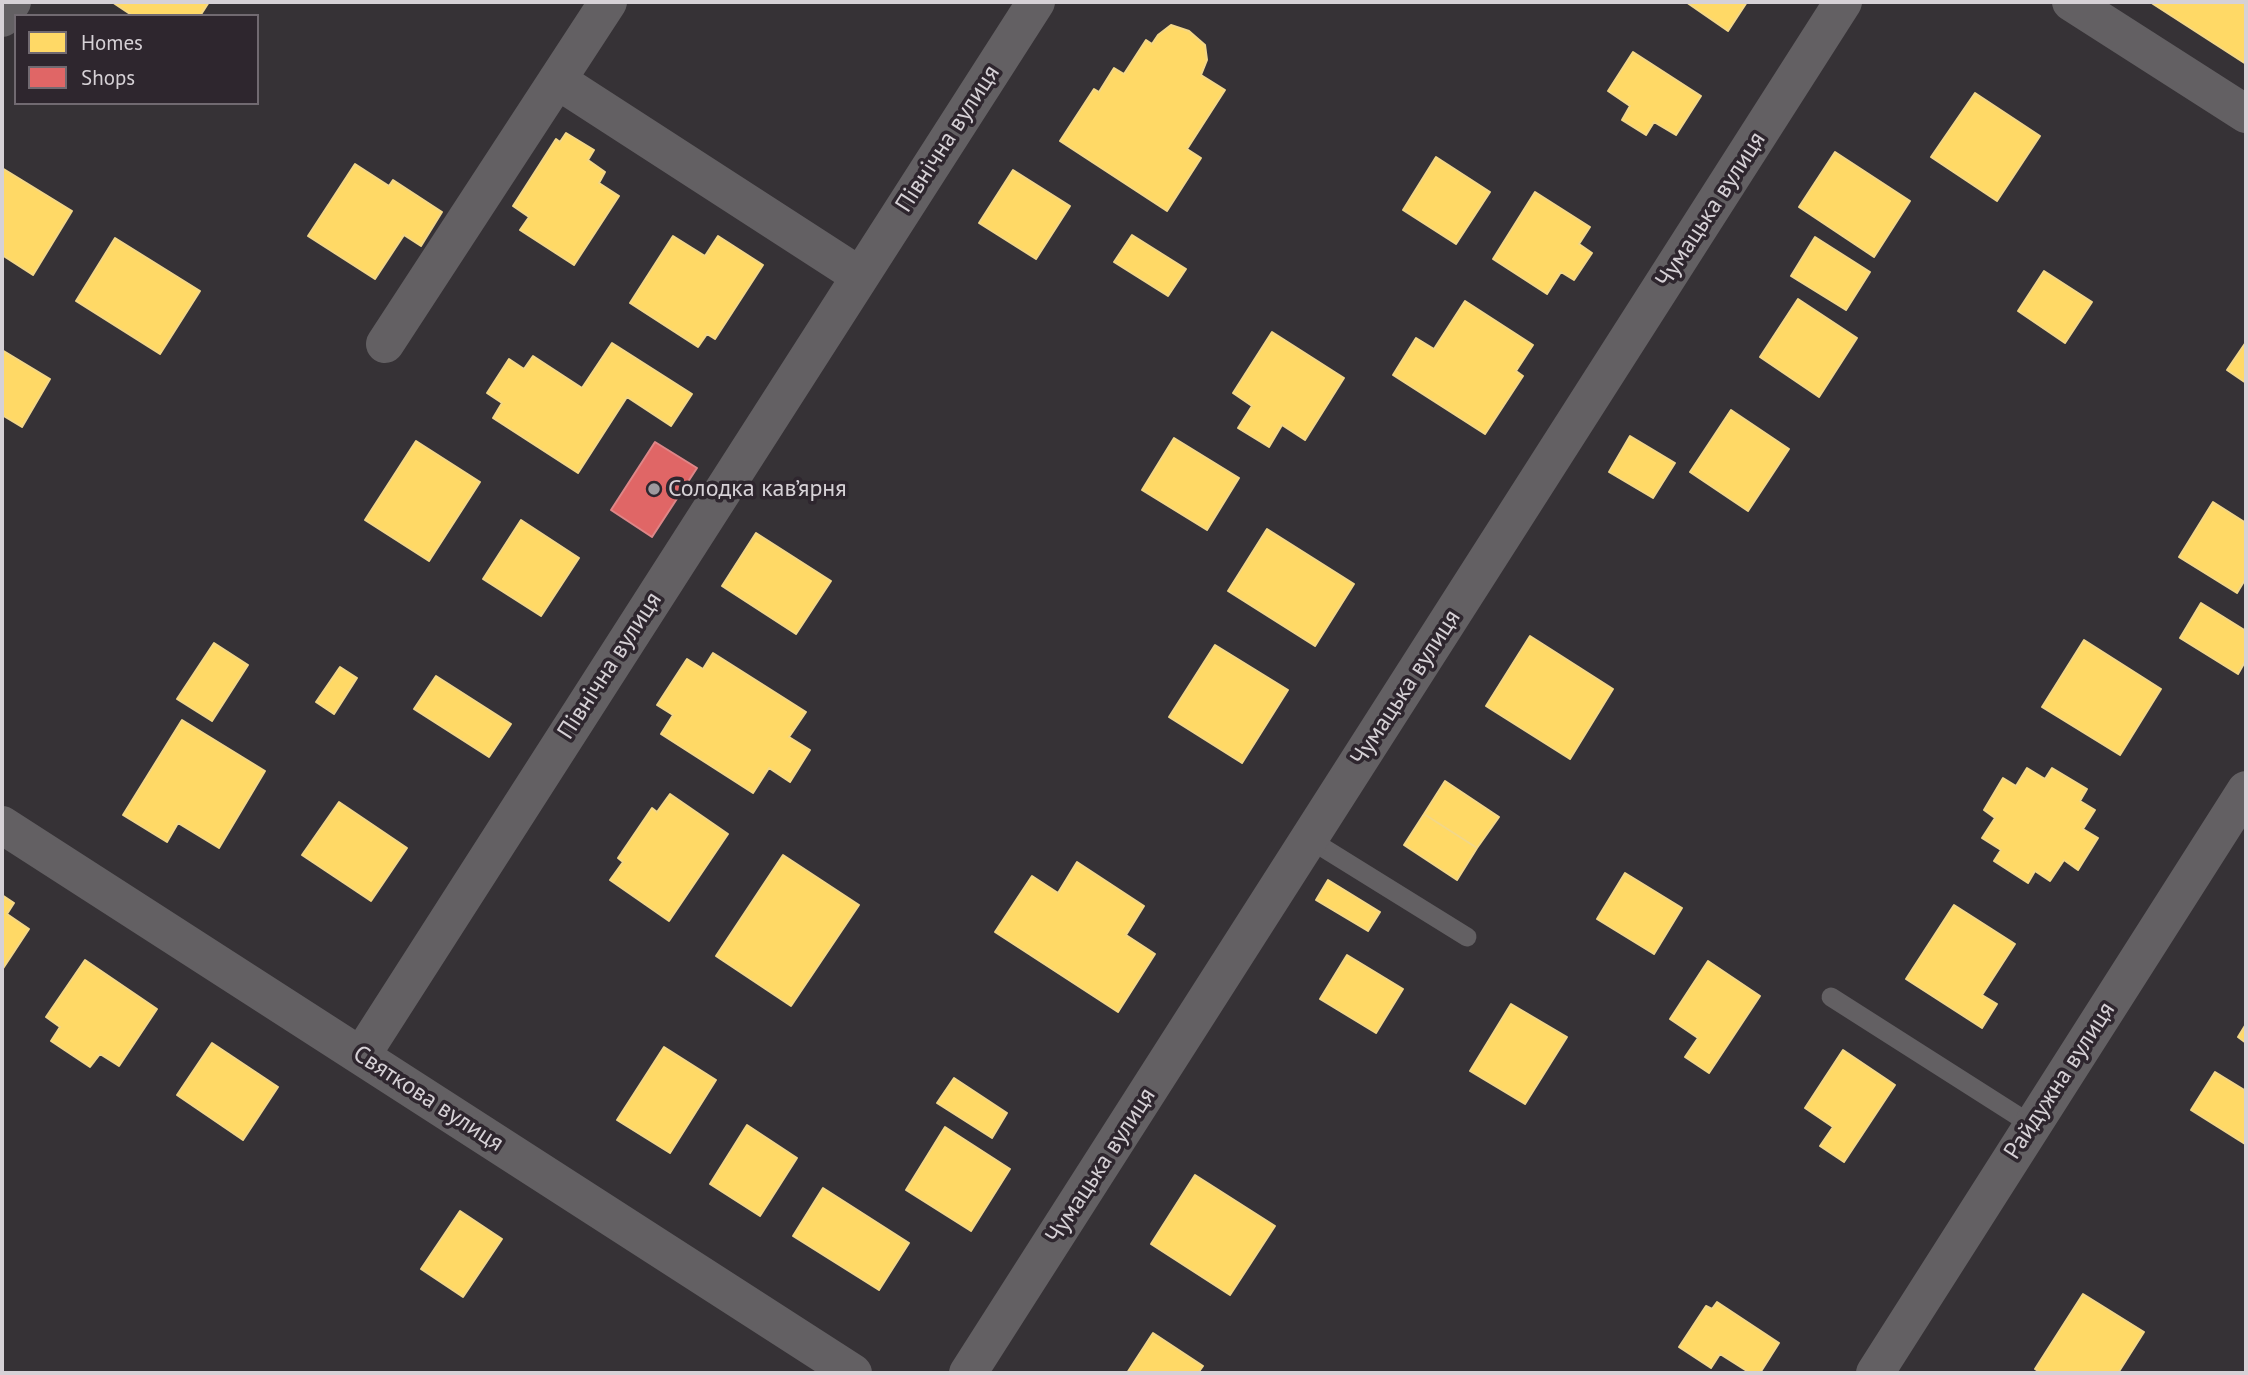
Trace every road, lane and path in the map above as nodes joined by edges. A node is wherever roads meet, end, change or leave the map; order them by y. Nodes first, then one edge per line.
1 (12, 2) edge
2 (608, 2) edge
3 (1036, 2) edge
4 (1843, 2) edge
5 (2071, 2) edge
6 (2, 18) edge
7 (556, 80) junction
8 (2246, 114) edge
9 (860, 276) junction
10 (385, 344) dead end
11 (2246, 790) edge
12 (2, 825) edge
13 (1309, 839) junction
14 (1467, 937) dead end
15 (1831, 997) dead end
16 (361, 1056) junction
17 (2032, 1125) junction
18 (853, 1373) edge
19 (968, 1373) edge
20 (1875, 1373) edge

1 - 6 street
2 - 7 street
3 - 9 street, Північна вулиця
4 - 13 street, Чумацька вулиця
5 - 8 street
7 - 9 street
7 - 10 street
9 - 16 street, Північна вулиця
11 - 17 street, Райдужна вулиця
12 - 16 street, Святкова вулиця
13 - 14 lane
13 - 19 street, Чумацька вулиця
15 - 17 lane
16 - 18 street, Святкова вулиця
17 - 20 street, Райдужна вулиця

